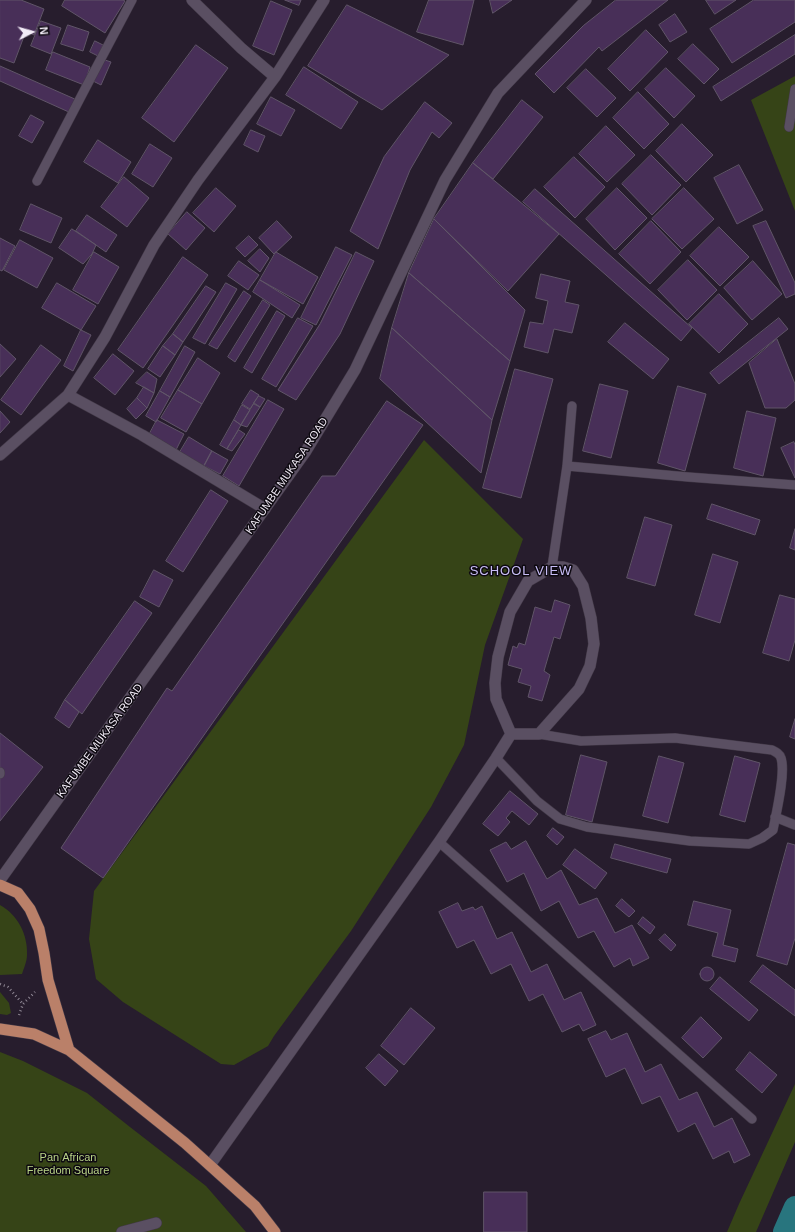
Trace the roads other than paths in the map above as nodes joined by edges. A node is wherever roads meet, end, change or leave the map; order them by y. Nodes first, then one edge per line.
1 (132, 0) edge
2 (192, 0) edge
3 (324, 0) edge
4 (586, 0) edge
5 (276, 77) junction
6 (795, 89) edge
7 (789, 127) dead end
8 (37, 181) dead end
9 (68, 395) junction
10 (572, 406) dead end
11 (0, 455) edge
12 (568, 466) junction
13 (795, 485) edge
14 (265, 509) junction
15 (552, 567) junction
16 (511, 734) junction
17 (539, 734) junction
18 (496, 758) junction
19 (775, 817) junction
20 (795, 825) edge
21 (439, 842) junction
22 (0, 880) edge
23 (0, 885) edge
24 (0, 1029) edge
25 (69, 1050) junction
26 (752, 1119) dead end
27 (210, 1165) junction
28 (156, 1223) dead end
29 (122, 1232) edge
30 (275, 1232) edge

1 - 8 lane
2 - 5 street
3 - 5 street
4 - 14 street, KAFUMBE MUKASA ROAD
5 - 9 street
6 - 7 lane
9 - 11 street
9 - 14 street
10 - 12 lane
12 - 13 lane
12 - 15 lane
14 - 22 street, KAFUMBE MUKASA ROAD
15 - 16 street
15 - 17 street
16 - 17 street
16 - 18 street
17 - 19 lane
18 - 19 lane
18 - 21 street
19 - 20 lane
21 - 26 lane
21 - 27 street
23 - 25 main road
24 - 25 main road
25 - 27 main road
27 - 30 main road
28 - 29 street

